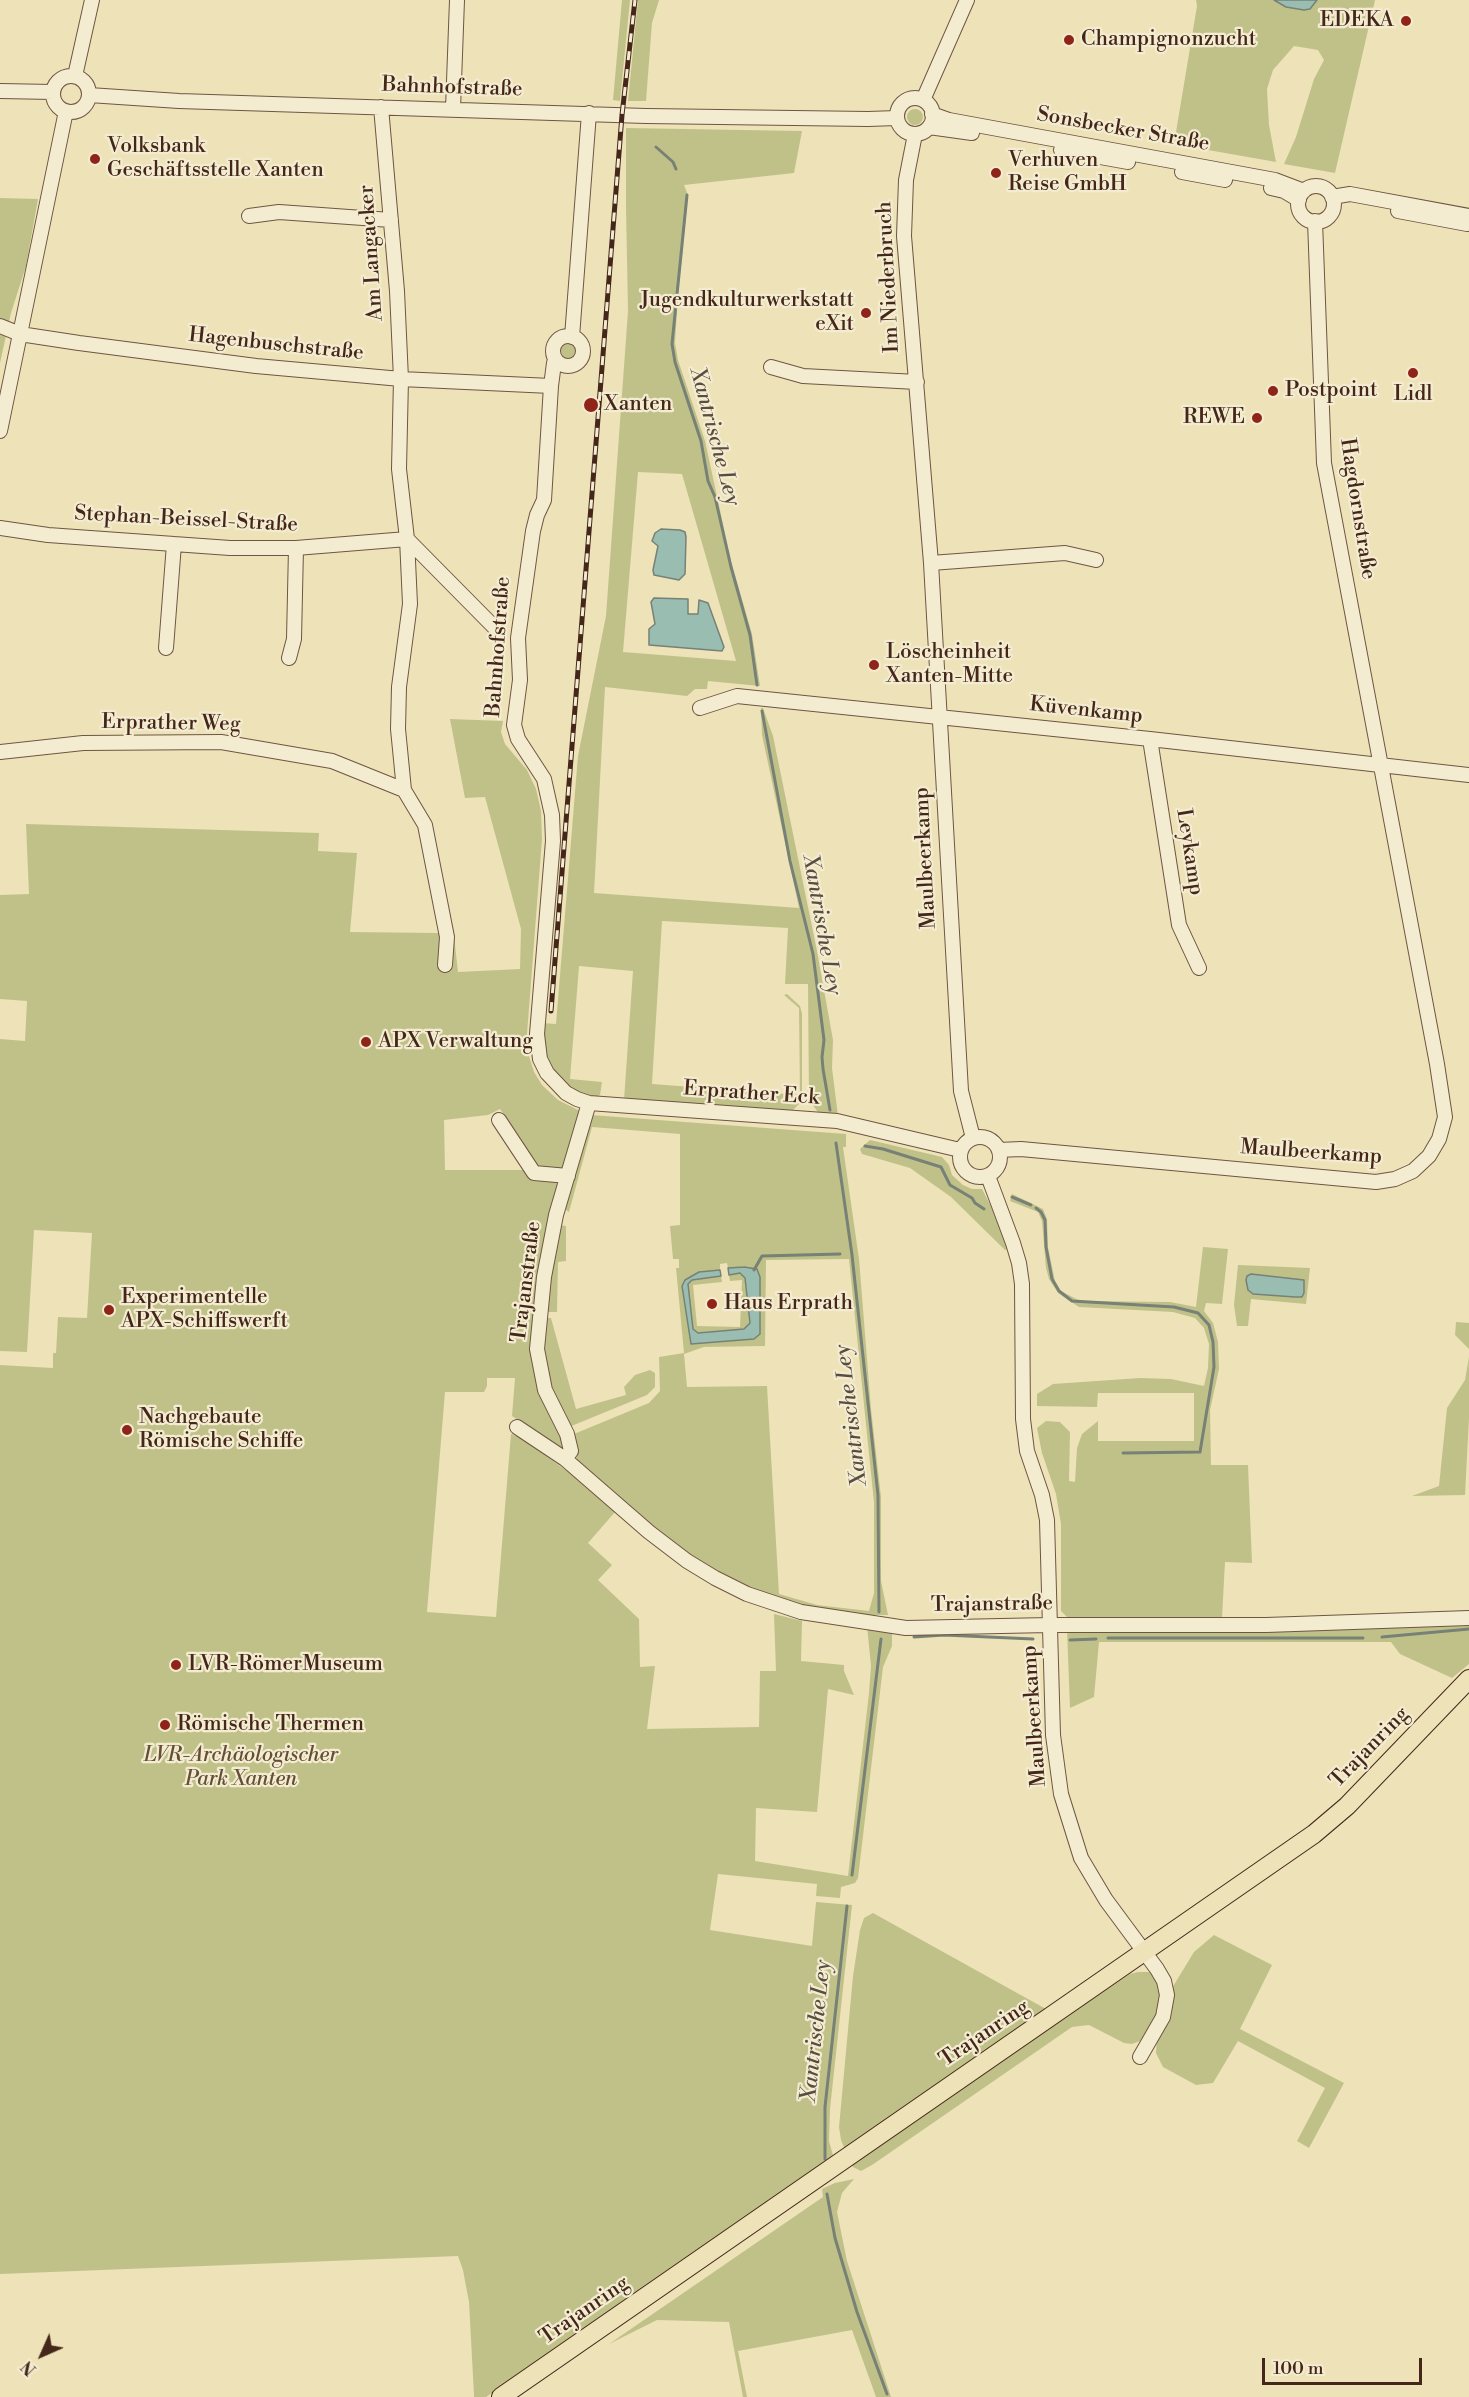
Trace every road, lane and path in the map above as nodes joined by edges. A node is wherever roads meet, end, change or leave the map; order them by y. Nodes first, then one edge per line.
1 (92, 0) edge
2 (457, 0) edge
3 (968, 0) edge
4 (75, 76) junction
5 (0, 91) edge
6 (53, 92) junction
7 (89, 95) junction
8 (922, 100) junction
9 (381, 106) junction
10 (453, 109) junction
11 (66, 111) junction
12 (589, 113) junction
13 (897, 118) junction
14 (931, 121) junction
15 (915, 134) junction
16 (1301, 195) junction
17 (1333, 202) junction
18 (249, 216) dead end
19 (1469, 216) edge
20 (391, 220) junction
21 (1315, 221) junction
22 (1469, 225) edge
23 (0, 326) edge
24 (20, 334) junction
25 (572, 337) junction
26 (556, 360) junction
27 (771, 367) dead end
28 (401, 380) junction
29 (917, 382) junction
30 (551, 386) junction
31 (0, 431) edge
32 (0, 528) edge
33 (407, 539) junction
34 (174, 544) junction
35 (296, 548) junction
36 (1096, 560) dead end
37 (931, 563) junction
38 (495, 628) dead end
39 (166, 648) dead end
40 (289, 658) dead end
41 (700, 708) dead end
42 (938, 717) junction
43 (1150, 739) junction
44 (0, 752) edge
45 (1382, 765) junction
46 (1469, 775) edge
47 (404, 790) junction
48 (445, 965) dead end
49 (1199, 968) dead end
50 (547, 1072) joint
51 (590, 1103) junction
52 (499, 1120) dead end
53 (973, 1138) junction
54 (960, 1150) junction
55 (999, 1150) junction
56 (568, 1176) junction
57 (988, 1176) junction
58 (517, 1427) dead end
59 (565, 1459) junction
60 (1469, 1618) edge
61 (1049, 1625) junction
62 (1469, 1679) edge
63 (1144, 1953) junction
64 (1140, 2057) dead end
65 (506, 2396) edge

1 - 4 street
2 - 10 street
3 - 8 street
4 - 6 street
4 - 7 street
5 - 6 street
6 - 11 street
7 - 9 street, Bahnhofstraße
7 - 11 street
8 - 13 street
8 - 14 street
9 - 10 street, Bahnhofstraße
9 - 20 street, Am Langacker
10 - 12 street, Bahnhofstraße
11 - 24 street
12 - 13 street
12 - 25 street
13 - 15 street
14 - 15 street
14 - 16 street, Sonsbecker Straße
15 - 29 street, Im Niederbruch
16 - 17 street, Sonsbecker Straße
16 - 21 street
17 - 19 street, Sonsbecker Straße
17 - 21 street
17 - 22 street, Sonsbecker Straße
18 - 20 street
20 - 28 street, Am Langacker
21 - 45 street, Hagdornstraße
23 - 24 street, Hagenbuschstraße
24 - 28 street, Hagenbuschstraße
24 - 31 street
25 - 26 street, Bahnhofstraße
25 - 26 street
26 - 30 street, Bahnhofstraße
27 - 29 street, Im Niederbruch
28 - 30 street, Hagenbuschstraße
28 - 33 street, Am Langacker
29 - 37 street, Im Niederbruch
30 - 50 street, Bahnhofstraße
32 - 34 street, Stephan-Beissel-Straße
33 - 35 street, Stephan-Beissel-Straße
33 - 38 street
33 - 47 street, Am Langacker
34 - 35 street, Stephan-Beissel-Straße
34 - 39 street
35 - 40 street
36 - 37 street
37 - 42 street, Im Niederbruch
41 - 42 street, Küvenkamp
42 - 43 street, Küvenkamp
42 - 53 street, Maulbeerkamp
43 - 45 street, Küvenkamp
43 - 49 street, Leykamp
44 - 47 street, Erprather Weg
45 - 46 street, Küvenkamp
45 - 55 street, Maulbeerkamp
47 - 48 street
50 - 51 street, Erprather Eck
51 - 54 street, Erprather Eck
51 - 56 street, Trajanstraße
52 - 56 street
53 - 54 street
53 - 55 street, Maulbeerkamp
54 - 57 street
55 - 57 street
56 - 59 street, Trajanstraße
57 - 61 street, Maulbeerkamp
58 - 59 street, Trajanstraße
59 - 61 street, Trajanstraße
60 - 61 street, Trajanstraße
61 - 63 street, Maulbeerkamp
62 - 63 main road, Trajanring
63 - 64 street, Maulbeerkamp
63 - 65 main road, Trajanring

